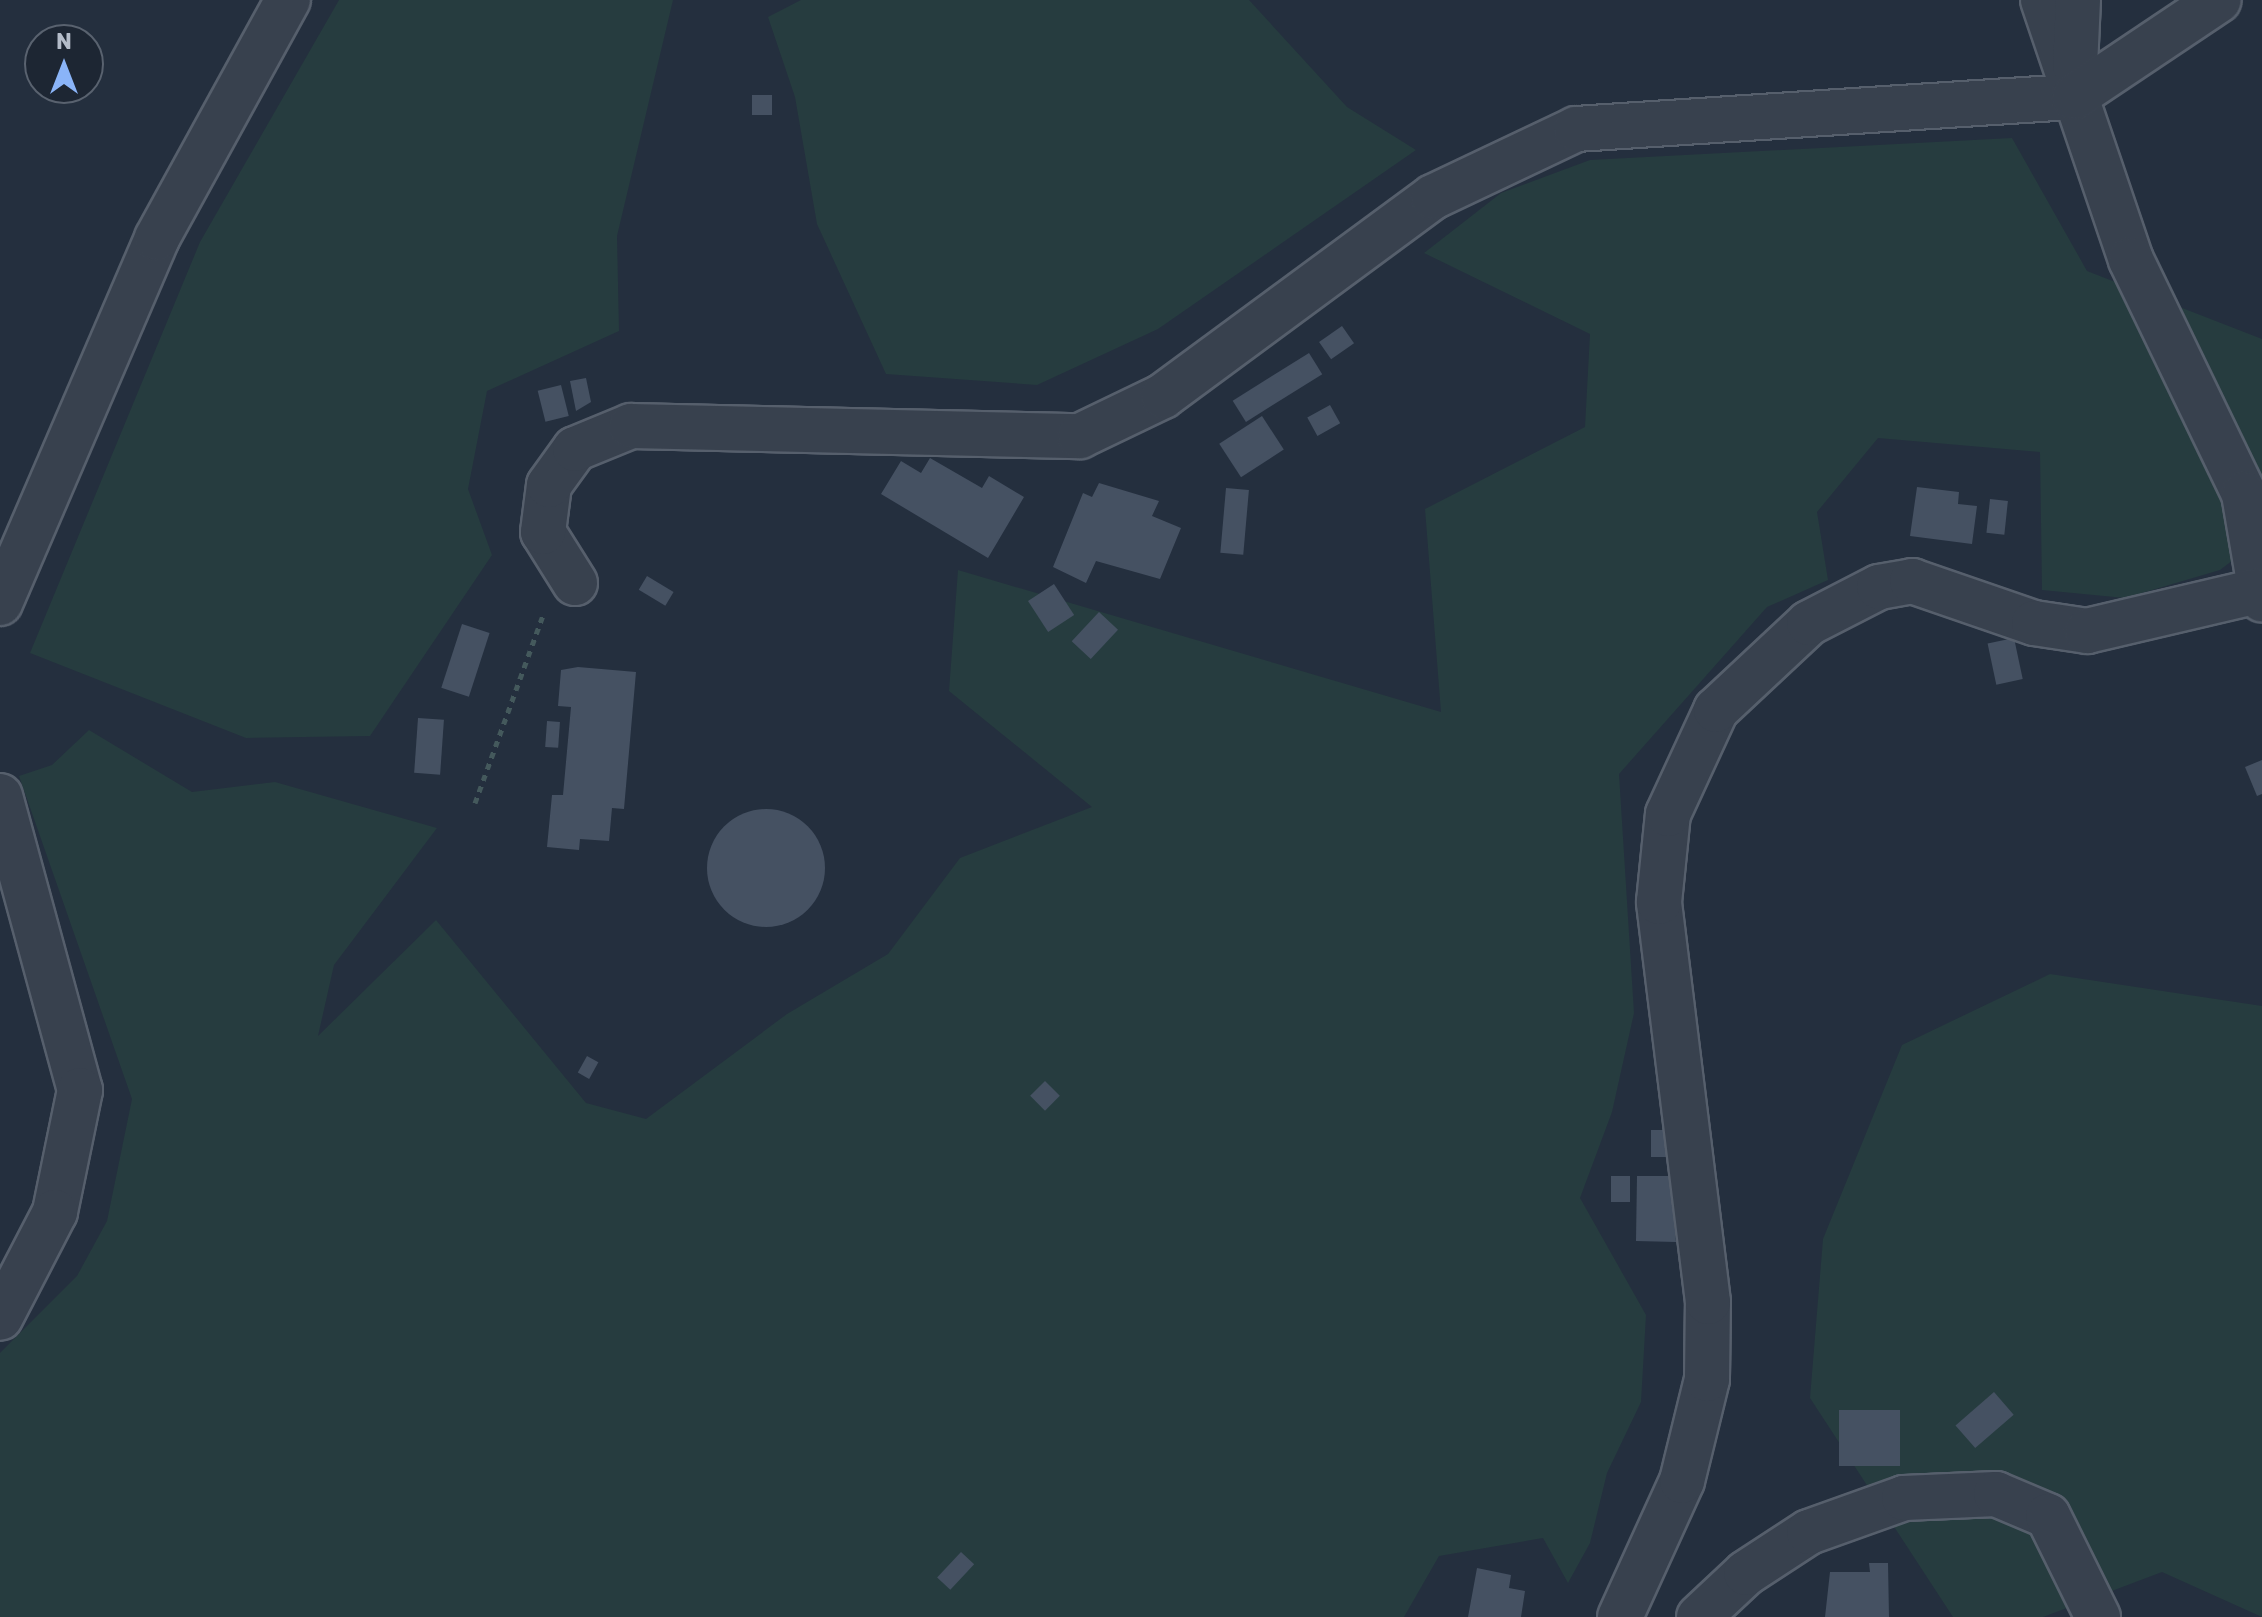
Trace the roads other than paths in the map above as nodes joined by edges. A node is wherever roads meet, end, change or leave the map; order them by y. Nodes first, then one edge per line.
1 (288, 0) edge
2 (2043, 0) edge
3 (2078, 0) edge
4 (2219, 0) edge
5 (2074, 97) junction
6 (570, 574) road end
7 (2260, 595) edge
8 (0, 603) edge
9 (0, 796) edge
10 (0, 1318) edge
11 (1620, 1617) edge
12 (1699, 1617) edge
13 (2098, 1617) edge

1 - 8 street
2 - 5 street
3 - 5 street
4 - 5 street
5 - 6 street
5 - 7 street
7 - 11 street
9 - 10 street
12 - 13 street

